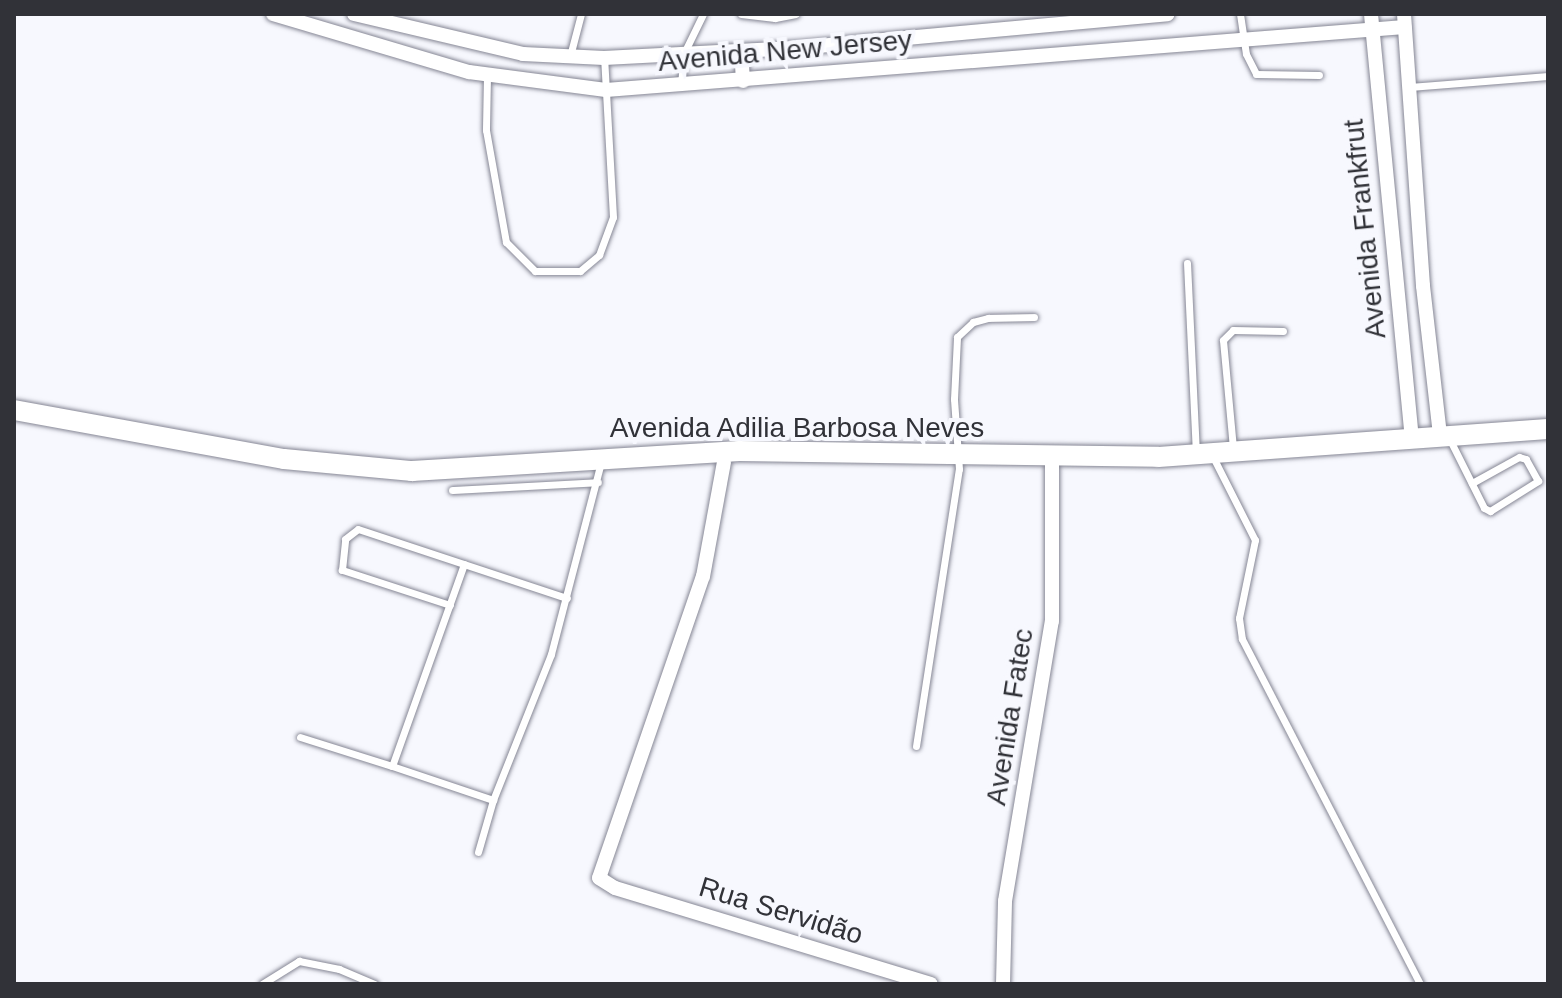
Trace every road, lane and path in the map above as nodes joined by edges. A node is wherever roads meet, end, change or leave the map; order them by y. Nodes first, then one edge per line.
1 (273, 14) edge
2 (354, 14) edge
3 (581, 14) edge
4 (703, 14) edge
5 (741, 14) edge
6 (796, 14) edge
7 (1167, 14) edge
8 (1240, 14) edge
9 (1371, 14) edge
10 (296, 18) edge
11 (1405, 21) edge
12 (1372, 30) junction
13 (1242, 38) junction
14 (473, 45) junction
15 (796, 48) junction
16 (741, 51) junction
17 (684, 53) junction
18 (570, 56) junction
19 (604, 58) junction
20 (469, 72) junction
21 (1319, 75) dead end
22 (487, 76) junction
23 (798, 76) junction
24 (1548, 76) edge
25 (743, 81) junction
26 (681, 87) junction
27 (1410, 87) junction
28 (606, 90) junction
29 (1187, 263) dead end
30 (1423, 286) junction
31 (1396, 288) junction
32 (1034, 317) dead end
33 (1283, 331) dead end
34 (14, 410) edge
35 (1548, 429) edge
36 (1444, 436) junction
37 (1412, 439) junction
38 (602, 455) junction
39 (1214, 455) junction
40 (732, 456) junction
41 (960, 456) junction
42 (1052, 457) junction
43 (598, 482) junction
44 (1472, 483) junction
45 (452, 490) dead end
46 (464, 564) junction
47 (567, 598) junction
48 (450, 605) junction
49 (300, 737) dead end
50 (916, 746) dead end
51 (392, 766) junction
52 (493, 800) junction
53 (478, 852) dead end
54 (262, 984) edge
55 (375, 984) edge
56 (931, 984) edge
57 (1003, 984) edge
58 (1420, 984) edge

1 - 10 street, Avenida New Jersey
2 - 14 street, Avenida New Jersey
3 - 18 lane
4 - 17 lane
5 - 6 lane
7 - 15 street, Avenida New Jersey
8 - 13 lane
9 - 12 street, Avenida Frankfrut
10 - 20 street, Avenida New Jersey
11 - 12 street, Avenida New Jersey
11 - 27 street, Avenida Frankfrut
12 - 13 street, Avenida New Jersey
12 - 31 street, Avenida Frankfrut
13 - 21 lane
13 - 23 street, Avenida New Jersey
14 - 18 street, Avenida New Jersey
14 - 20 street
15 - 16 street, Avenida New Jersey
15 - 23 street
16 - 17 street, Avenida New Jersey
16 - 25 street
17 - 19 street, Avenida New Jersey
17 - 26 lane
18 - 19 street, Avenida New Jersey
19 - 28 lane
20 - 22 street, Avenida New Jersey
22 - 28 street, Avenida New Jersey
22 - 28 lane
23 - 25 street, Avenida New Jersey
24 - 27 lane
25 - 26 street, Avenida New Jersey
26 - 28 street, Avenida New Jersey
27 - 30 street, Avenida Frankfrut
29 - 39 lane
30 - 31 street
30 - 36 street, Avenida Frankfrut
31 - 37 street, Avenida Frankfrut
32 - 41 lane
33 - 39 lane
34 - 38 street, Avenida Adilia Barbosa Neves
35 - 36 street, Avenida Adilia Barbosa Neves
36 - 37 street, Avenida Adilia Barbosa Neves
36 - 44 lane
37 - 39 street, Avenida Adilia Barbosa Neves
38 - 40 street, Avenida Adilia Barbosa Neves
38 - 43 lane
39 - 42 street, Avenida Adilia Barbosa Neves
39 - 58 lane
40 - 41 street, Avenida Adilia Barbosa Neves
40 - 56 street, Rua Servidão
41 - 42 street, Avenida Adilia Barbosa Neves
41 - 50 lane
42 - 57 street, Avenida Fatec
43 - 45 lane
43 - 47 lane
44 - 44 lane
46 - 47 lane
46 - 48 lane
46 - 48 lane
47 - 52 lane
48 - 51 lane
49 - 51 lane
51 - 52 lane
52 - 53 lane
54 - 55 lane

